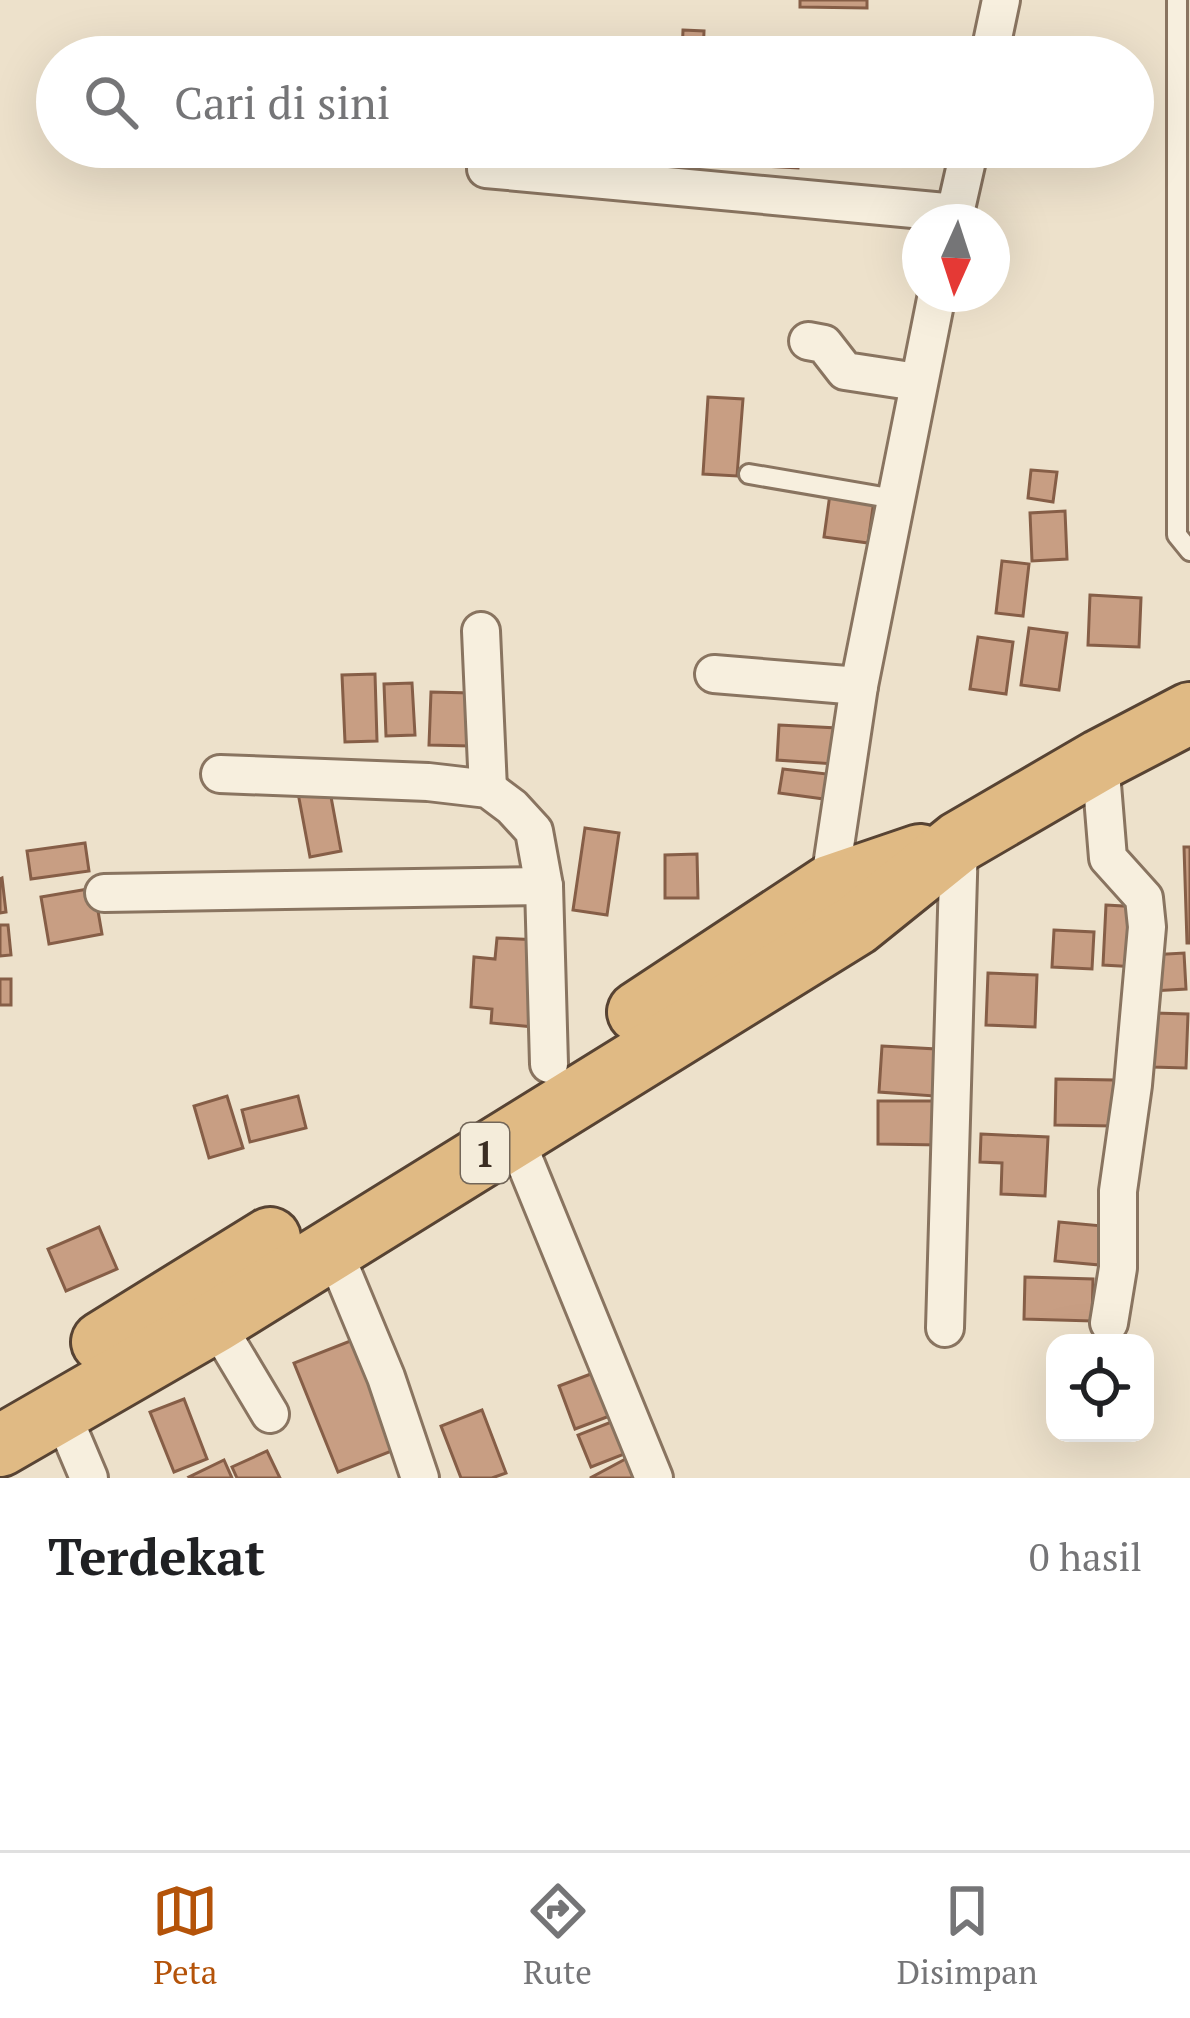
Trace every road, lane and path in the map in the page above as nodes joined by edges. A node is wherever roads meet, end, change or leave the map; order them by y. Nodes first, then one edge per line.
1 (1001, 0) edge
2 (1177, 0) edge
3 (993, 36) edge
4 (965, 168) edge
5 (486, 169) dead end
6 (957, 204) edge
7 (902, 212) edge
8 (933, 312) edge
9 (808, 341) dead end
10 (916, 382) junction
11 (749, 474) dead end
12 (895, 499) junction
13 (1190, 551) edge
14 (481, 631) dead end
15 (714, 674) dead end
16 (859, 686) junction
17 (1190, 713) edge
18 (1100, 760) junction
19 (220, 774) dead end
20 (488, 789) junction
21 (959, 842) junction
22 (544, 886) junction
23 (829, 886) junction
24 (104, 893) dead end
25 (549, 1064) junction
26 (514, 1135) junction
27 (332, 1246) junction
28 (214, 1322) junction
29 (1109, 1323) dead end
30 (945, 1328) dead end
31 (0, 1404) edge
32 (62, 1414) junction
33 (270, 1414) dead end
34 (0, 1447) edge
35 (89, 1478) edge
36 (420, 1478) edge
37 (654, 1478) edge

1 - 3 street
2 - 13 lane
4 - 6 street
5 - 7 street
8 - 10 street
9 - 10 street
10 - 12 street
11 - 12 lane
12 - 16 street
14 - 20 street
15 - 16 street
16 - 23 street
17 - 18 highway, 1
18 - 21 highway, 1
18 - 29 street
19 - 20 street
20 - 22 street
21 - 23 highway, 1
21 - 26 highway, 1
21 - 30 street
22 - 24 street
22 - 25 street
23 - 25 highway, 1
25 - 31 highway, 1
26 - 27 highway, 1
26 - 37 street
27 - 28 highway, 1
27 - 36 street
28 - 32 highway, 1
28 - 33 street
32 - 34 highway, 1
32 - 35 street

